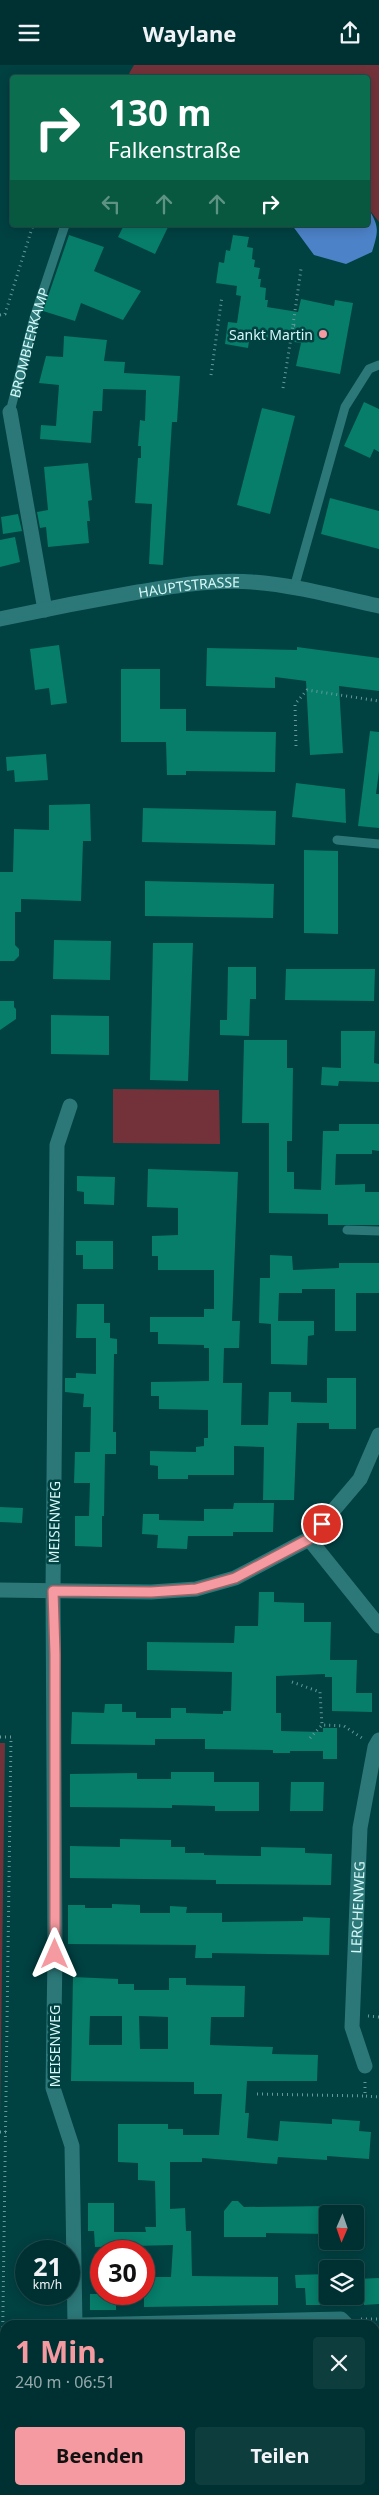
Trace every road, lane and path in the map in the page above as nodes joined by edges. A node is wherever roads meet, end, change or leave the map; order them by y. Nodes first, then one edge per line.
1 (33, 227) edge
2 (64, 227) edge
3 (301, 269) dead end
4 (222, 296) dead end
5 (0, 315) edge
6 (293, 325) junction
7 (300, 327) dead end
8 (379, 365) edge
9 (211, 375) dead end
10 (283, 388) dead end
11 (10, 412) joint
12 (294, 588) junction
13 (379, 606) edge
14 (45, 610) junction
15 (0, 619) edge
16 (379, 701) edge
17 (296, 746) dead end
18 (337, 840) dead end
19 (379, 845) edge
20 (70, 1106) dead end
21 (347, 1231) dead end
22 (379, 1231) edge
23 (379, 1435) edge
24 (309, 1539) junction
25 (0, 1590) edge
26 (53, 1591) junction
27 (379, 1626) edge
28 (292, 1682) dead end
29 (322, 1725) junction
30 (0, 1737) edge
31 (310, 1738) dead end
32 (377, 1744) edge
33 (364, 2066) joint
34 (257, 2094) dead end
35 (365, 2096) junction
36 (379, 2097) edge
37 (0, 2132) edge
38 (6, 2132) junction
39 (2, 2183) edge
40 (2, 2320) edge
41 (75, 2320) edge
42 (297, 2320) edge
43 (341, 2320) edge

1 - 5 path
2 - 11 lane, BROMBEERKAMP
3 - 6 path
4 - 9 path
6 - 7 path
6 - 10 path
8 - 12 lane
11 - 14 street, BROMBEERKAMP
12 - 13 street, HAUPTSTRASSE
12 - 14 street, HAUPTSTRASSE
14 - 15 street, HAUPTSTRASSE
16 - 17 path
18 - 19 lane
20 - 26 street, MEISENWEG
21 - 22 lane
23 - 24 street
24 - 26 street
24 - 27 street
25 - 26 street
26 - 41 street, MEISENWEG
28 - 29 path
29 - 31 path
29 - 32 path
30 - 38 path
32 - 33 street, LERCHENWEG
33 - 35 path
34 - 35 path
35 - 36 path
37 - 38 path
38 - 39 path
39 - 40 path
42 - 43 street

